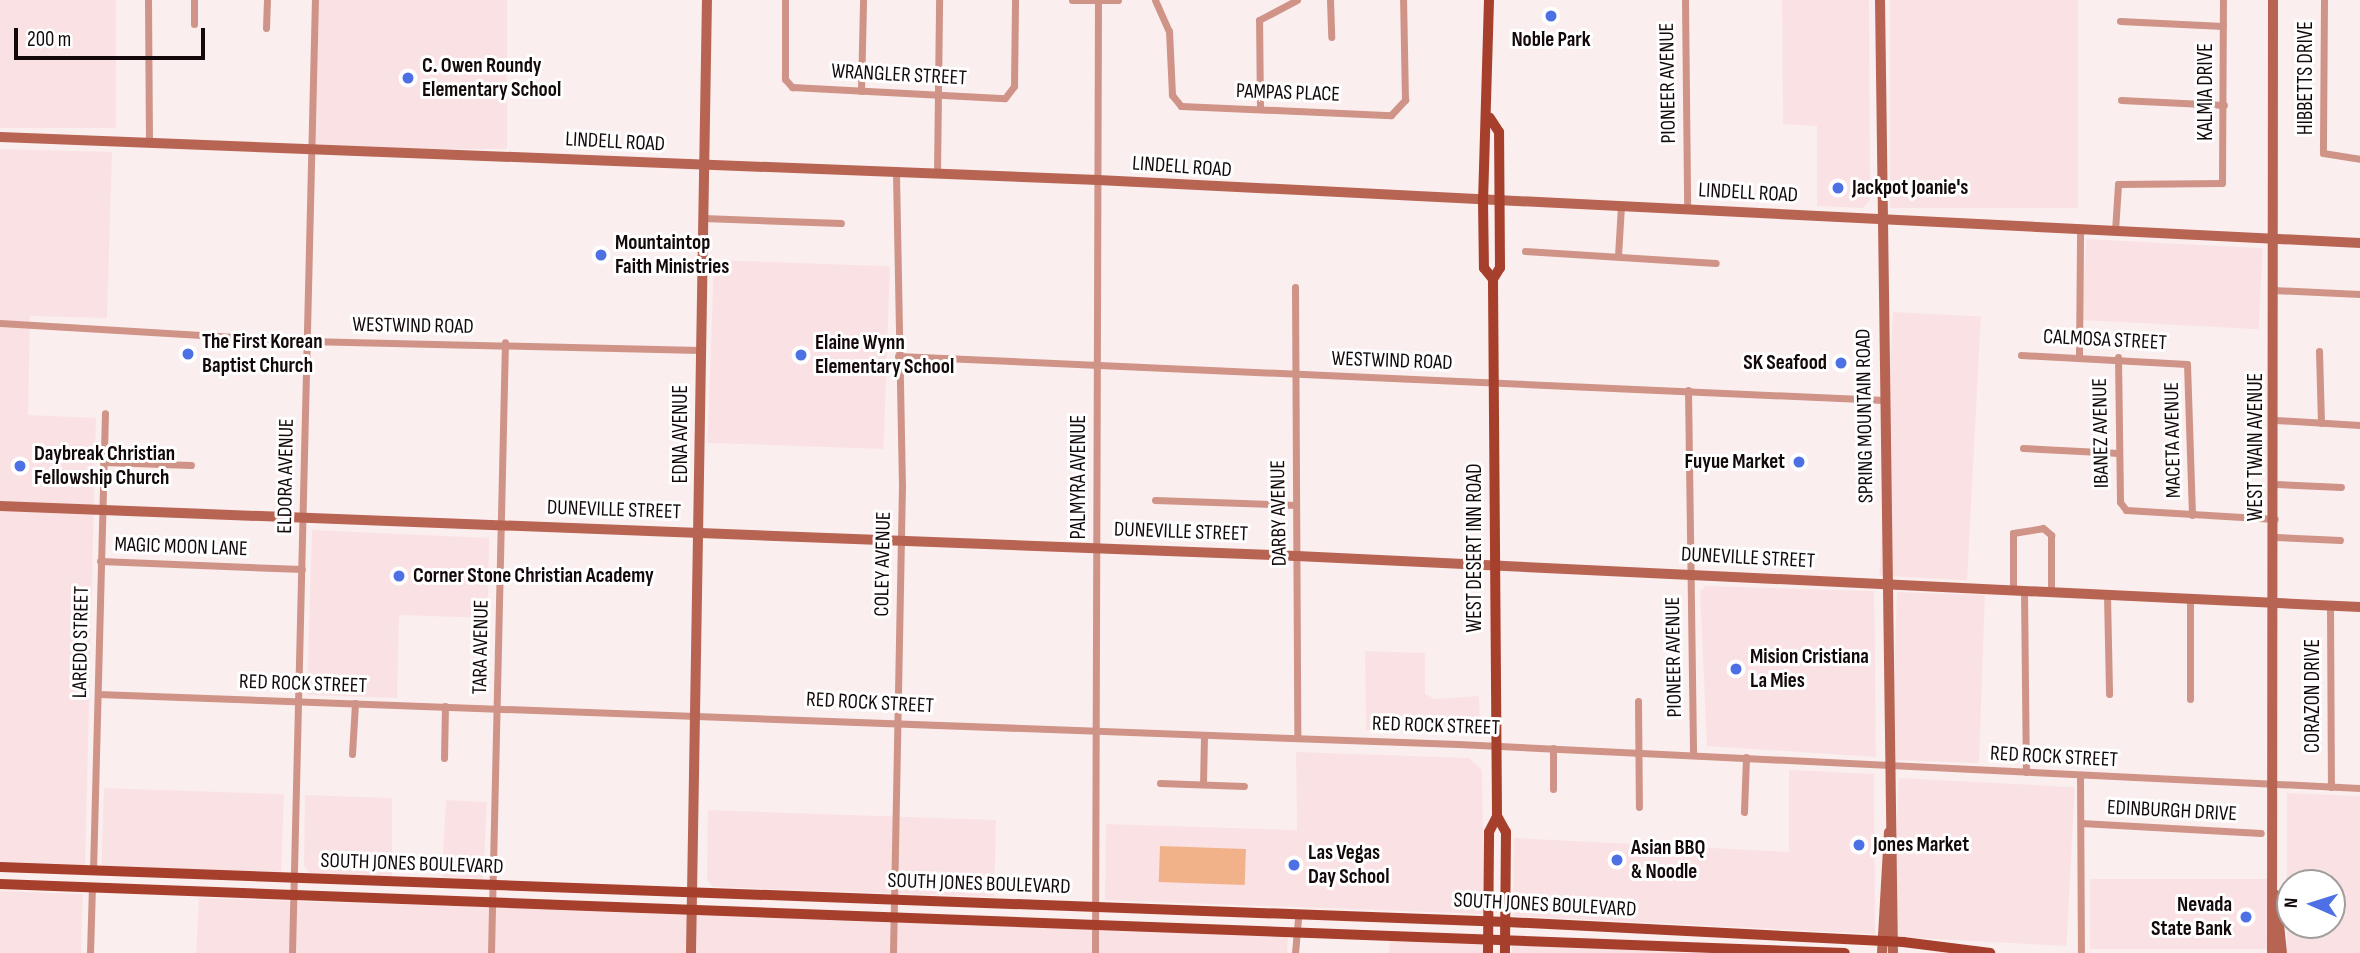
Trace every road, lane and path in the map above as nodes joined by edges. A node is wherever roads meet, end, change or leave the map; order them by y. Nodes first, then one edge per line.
1 (148, 0) edge
2 (194, 0) edge
3 (267, 0) edge
4 (315, 0) edge
5 (707, 0) edge
6 (785, 0) edge
7 (863, 0) edge
8 (939, 0) edge
9 (1015, 0) edge
10 (1073, 0) edge
11 (1118, 0) edge
12 (1155, 0) edge
13 (1297, 0) edge
14 (1330, 0) edge
15 (1404, 0) edge
16 (1489, 0) edge
17 (1685, 0) edge
18 (1880, 0) edge
19 (2223, 0) edge
20 (2273, 0) edge
21 (2324, 0) edge
22 (1098, 1) edge
23 (2120, 21) dead end
24 (194, 24) dead end
25 (2223, 26) junction
26 (266, 28) dead end
27 (1331, 37) dead end
28 (861, 91) junction
29 (938, 95) junction
30 (2120, 100) dead end
31 (2224, 105) junction
32 (1259, 109) junction
33 (1490, 118) junction
34 (0, 137) edge
35 (149, 143) junction
36 (311, 149) junction
37 (2360, 159) edge
38 (703, 166) junction
39 (937, 173) junction
40 (896, 176) junction
41 (1098, 180) junction
42 (1483, 200) junction
43 (1499, 200) junction
44 (1621, 205) junction
45 (1687, 208) junction
46 (703, 218) junction
47 (1882, 219) junction
48 (841, 223) dead end
49 (2080, 229) junction
50 (2115, 231) junction
51 (2273, 239) junction
52 (2360, 243) edge
53 (1525, 251) dead end
54 (1618, 256) junction
55 (1716, 262) dead end
56 (1493, 279) junction
57 (1295, 287) dead end
58 (2274, 290) junction
59 (2360, 294) edge
60 (0, 323) edge
61 (305, 341) junction
62 (505, 342) junction
63 (700, 351) junction
64 (2319, 351) dead end
65 (2021, 355) dead end
66 (898, 356) junction
67 (2078, 356) junction
68 (2118, 358) junction
69 (2187, 364) joint
70 (1097, 366) junction
71 (1294, 372) junction
72 (1493, 382) junction
73 (1688, 390) junction
74 (1884, 400) junction
75 (105, 413) dead end
76 (2276, 421) junction
77 (2320, 423) junction
78 (2360, 425) edge
79 (2023, 448) dead end
80 (2119, 453) junction
81 (103, 462) junction
82 (191, 465) dead end
83 (2276, 484) junction
84 (2341, 487) dead end
85 (1155, 500) dead end
86 (1296, 505) junction
87 (0, 506) edge
88 (101, 510) junction
89 (2192, 515) junction
90 (303, 517) junction
91 (2276, 519) junction
92 (501, 525) junction
93 (699, 533) junction
94 (2276, 537) junction
95 (2340, 540) dead end
96 (901, 541) junction
97 (1097, 548) junction
98 (1297, 556) junction
99 (100, 561) junction
100 (1494, 565) junction
101 (302, 569) junction
102 (1690, 575) junction
103 (1886, 583) junction
104 (2012, 589) junction
105 (2024, 590) junction
106 (2051, 592) junction
107 (2107, 595) junction
108 (2190, 599) junction
109 (2276, 604) junction
110 (2330, 606) junction
111 (2360, 607) edge
112 (98, 694) junction
113 (2109, 694) dead end
114 (2190, 699) dead end
115 (1639, 701) dead end
116 (297, 702) junction
117 (355, 703) junction
118 (445, 706) junction
119 (498, 708) junction
120 (697, 713) junction
121 (897, 722) junction
122 (1098, 733) junction
123 (1204, 737) junction
124 (1297, 738) junction
125 (1496, 746) junction
126 (1553, 748) junction
127 (1639, 751) junction
128 (352, 754) dead end
129 (1693, 754) junction
130 (1746, 757) junction
131 (444, 758) dead end
132 (1888, 766) junction
133 (2026, 772) junction
134 (2080, 776) junction
135 (1160, 783) dead end
136 (1203, 784) junction
137 (2276, 784) junction
138 (1244, 786) dead end
139 (2330, 787) junction
140 (2360, 788) edge
141 (1553, 789) dead end
142 (1639, 807) dead end
143 (1744, 813) dead end
144 (1497, 816) junction
145 (2081, 823) junction
146 (2261, 833) dead end
147 (0, 867) edge
148 (2276, 869) edge
149 (93, 871) junction
150 (134, 873) junction
151 (294, 879) junction
152 (0, 884) edge
153 (494, 886) junction
154 (92, 887) junction
155 (293, 894) junction
156 (694, 894) junction
157 (2276, 895) edge
158 (494, 901) junction
159 (896, 901) junction
160 (693, 908) junction
161 (1098, 908) junction
162 (895, 915) junction
163 (1298, 915) junction
164 (1096, 922) junction
165 (1490, 922) junction
166 (1507, 922) junction
167 (1296, 929) junction
168 (1686, 931) junction
169 (1489, 936) junction
170 (1507, 937) junction
171 (1889, 941) junction
172 (1690, 945) junction
173 (1952, 952) edge
174 (90, 953) edge
175 (292, 953) edge
176 (491, 953) edge
177 (691, 953) edge
178 (893, 953) edge
179 (1095, 953) edge
180 (1295, 953) edge
181 (1488, 953) edge
182 (1505, 953) edge
183 (1844, 953) edge
184 (1882, 953) edge
185 (1893, 953) edge
186 (1990, 953) edge
187 (2081, 953) edge
188 (2272, 953) edge

1 - 35 street
2 - 24 street
3 - 26 street
4 - 36 street, ELDORA AVENUE
5 - 38 street, EDNA AVENUE
6 - 28 street, WRANGLER STREET
7 - 28 street
8 - 29 street
9 - 29 street, WRANGLER STREET
10 - 22 street
11 - 22 street
12 - 32 street, PAMPAS PLACE
13 - 32 street
14 - 27 street
15 - 32 street, PAMPAS PLACE
16 - 33 main road, WEST DESERT INN ROAD
17 - 45 street, PIONEER AVENUE
18 - 47 street, SPRING MOUNTAIN ROAD
19 - 25 street, KALMIA DRIVE
20 - 51 street, WEST TWAIN AVENUE
21 - 37 street, HIBBETTS DRIVE
22 - 41 street, PALMYRA AVENUE
23 - 25 street
25 - 31 street, KALMIA DRIVE
28 - 29 street, WRANGLER STREET
29 - 39 street
30 - 31 street
31 - 50 street, KALMIA DRIVE
33 - 42 main road, WEST DESERT INN ROAD
33 - 43 main road, WEST DESERT INN ROAD
34 - 35 street, LINDELL ROAD
35 - 36 street, LINDELL ROAD
36 - 38 street, LINDELL ROAD
36 - 61 street, ELDORA AVENUE
38 - 40 street, LINDELL ROAD
38 - 46 street, EDNA AVENUE
39 - 40 street, LINDELL ROAD
39 - 41 street, LINDELL ROAD
40 - 66 street, COLEY AVENUE
41 - 42 street, LINDELL ROAD
41 - 70 street, PALMYRA AVENUE
42 - 43 street, LINDELL ROAD
42 - 56 main road, WEST DESERT INN ROAD
43 - 44 street, LINDELL ROAD
43 - 56 main road, WEST DESERT INN ROAD
44 - 45 street, LINDELL ROAD
44 - 54 street
45 - 47 street, LINDELL ROAD
46 - 48 street
46 - 63 street, EDNA AVENUE
47 - 49 street, LINDELL ROAD
47 - 74 street, SPRING MOUNTAIN ROAD
49 - 50 street, LINDELL ROAD
49 - 67 street
50 - 51 street, LINDELL ROAD
51 - 52 street, LINDELL ROAD
51 - 58 street, WEST TWAIN AVENUE
53 - 54 street
54 - 55 street
56 - 72 main road, WEST DESERT INN ROAD
57 - 71 street, DARBY AVENUE
58 - 59 street
58 - 76 street, WEST TWAIN AVENUE
60 - 61 street, WESTWIND ROAD
61 - 62 street, WESTWIND ROAD
61 - 90 street, ELDORA AVENUE
62 - 63 street, WESTWIND ROAD
62 - 92 street, TARA AVENUE
63 - 93 street, EDNA AVENUE
64 - 77 street
65 - 67 street, CALMOSA STREET
66 - 70 street, WESTWIND ROAD
66 - 96 street, COLEY AVENUE
67 - 68 street, CALMOSA STREET
68 - 69 street, CALMOSA STREET
68 - 80 street, IBANEZ AVENUE
69 - 89 street, MACETA AVENUE
70 - 71 street, WESTWIND ROAD
70 - 97 street, PALMYRA AVENUE
71 - 72 street, WESTWIND ROAD
71 - 86 street, DARBY AVENUE
72 - 73 street, WESTWIND ROAD
72 - 100 main road, WEST DESERT INN ROAD
73 - 74 street, WESTWIND ROAD
73 - 102 street, PIONEER AVENUE
74 - 103 street, SPRING MOUNTAIN ROAD
75 - 81 street, LAREDO STREET
76 - 77 street
76 - 83 street, WEST TWAIN AVENUE
77 - 78 street
79 - 80 street
80 - 89 street, IBANEZ AVENUE
81 - 82 street
81 - 88 street, LAREDO STREET
83 - 84 street
83 - 91 street, WEST TWAIN AVENUE
85 - 86 street
86 - 98 street, DARBY AVENUE
87 - 88 street, DUNEVILLE STREET
88 - 90 street, DUNEVILLE STREET
88 - 99 street, LAREDO STREET
89 - 91 street
90 - 92 street, DUNEVILLE STREET
90 - 101 street, ELDORA AVENUE
91 - 94 street, WEST TWAIN AVENUE
92 - 93 street, DUNEVILLE STREET
92 - 119 street, TARA AVENUE
93 - 96 street, DUNEVILLE STREET
93 - 120 street, EDNA AVENUE
94 - 95 street
94 - 109 street, WEST TWAIN AVENUE
96 - 97 street, DUNEVILLE STREET
96 - 121 street, COLEY AVENUE
97 - 98 street, DUNEVILLE STREET
97 - 122 street, PALMYRA AVENUE
98 - 100 street, DUNEVILLE STREET
98 - 124 street, DARBY AVENUE
99 - 101 street, MAGIC MOON LANE
99 - 112 street, LAREDO STREET
100 - 102 street, DUNEVILLE STREET
100 - 125 main road, WEST DESERT INN ROAD
101 - 116 street, ELDORA AVENUE
102 - 103 street, DUNEVILLE STREET
102 - 129 street, PIONEER AVENUE
103 - 104 street, DUNEVILLE STREET
103 - 132 street, SPRING MOUNTAIN ROAD
104 - 105 street, DUNEVILLE STREET
104 - 106 street
105 - 106 street, DUNEVILLE STREET
105 - 133 street
106 - 107 street, DUNEVILLE STREET
107 - 108 street, DUNEVILLE STREET
107 - 113 street
108 - 109 street, DUNEVILLE STREET
108 - 114 street
109 - 110 street, DUNEVILLE STREET
109 - 137 street, WEST TWAIN AVENUE
110 - 111 street, DUNEVILLE STREET
110 - 139 street, CORAZON DRIVE
112 - 116 street, RED ROCK STREET
112 - 149 street, LAREDO STREET
115 - 127 street
116 - 117 street, RED ROCK STREET
116 - 151 street, ELDORA AVENUE
117 - 118 street, RED ROCK STREET
117 - 128 street
118 - 119 street, RED ROCK STREET
118 - 131 street
119 - 120 street, RED ROCK STREET
119 - 153 street, TARA AVENUE
120 - 121 street, RED ROCK STREET
120 - 156 street, EDNA AVENUE
121 - 122 street, RED ROCK STREET
121 - 159 street, COLEY AVENUE
122 - 123 street, RED ROCK STREET
122 - 161 street, PALMYRA AVENUE
123 - 124 street, RED ROCK STREET
123 - 136 street
124 - 125 street, RED ROCK STREET
125 - 126 street, RED ROCK STREET
125 - 144 main road, WEST DESERT INN ROAD
126 - 127 street, RED ROCK STREET
126 - 141 street
127 - 129 street, RED ROCK STREET
127 - 142 street
129 - 130 street, RED ROCK STREET
130 - 132 street, RED ROCK STREET
130 - 143 street
132 - 133 street, RED ROCK STREET
132 - 171 street, SPRING MOUNTAIN ROAD
133 - 134 street, RED ROCK STREET
134 - 137 street, RED ROCK STREET
134 - 145 street
135 - 136 street
136 - 138 street
137 - 139 street, RED ROCK STREET
137 - 148 street, WEST TWAIN AVENUE
139 - 140 street, RED ROCK STREET
144 - 165 main road, WEST DESERT INN ROAD
144 - 166 main road, WEST DESERT INN ROAD
145 - 146 street, EDINBURGH DRIVE
145 - 187 street
147 - 149 main road, SOUTH JONES BOULEVARD
149 - 150 main road, SOUTH JONES BOULEVARD
150 - 151 main road, SOUTH JONES BOULEVARD
150 - 154 main road
151 - 153 main road, SOUTH JONES BOULEVARD
151 - 155 street, ELDORA AVENUE
152 - 154 main road, SOUTH JONES BOULEVARD
153 - 156 main road, SOUTH JONES BOULEVARD
153 - 158 street, TARA AVENUE
154 - 155 main road, SOUTH JONES BOULEVARD
154 - 174 street
155 - 158 main road, SOUTH JONES BOULEVARD
155 - 175 street, ELDORA AVENUE
156 - 159 main road, SOUTH JONES BOULEVARD
156 - 160 street, EDNA AVENUE
157 - 188 street, WEST TWAIN AVENUE
158 - 160 main road, SOUTH JONES BOULEVARD
158 - 176 street, TARA AVENUE
159 - 161 main road, SOUTH JONES BOULEVARD
159 - 162 street, COLEY AVENUE
160 - 162 main road, SOUTH JONES BOULEVARD
160 - 177 street, EDNA AVENUE
161 - 163 main road, SOUTH JONES BOULEVARD
161 - 164 street, PALMYRA AVENUE
162 - 164 main road, SOUTH JONES BOULEVARD
162 - 178 street, COLEY AVENUE
163 - 165 main road, SOUTH JONES BOULEVARD
163 - 167 street
164 - 167 main road, SOUTH JONES BOULEVARD
164 - 179 street, PALMYRA AVENUE
165 - 166 main road, SOUTH JONES BOULEVARD
165 - 169 main road, WEST DESERT INN ROAD
166 - 168 main road, SOUTH JONES BOULEVARD
166 - 170 main road, WEST DESERT INN ROAD
167 - 169 main road, SOUTH JONES BOULEVARD
167 - 180 street
168 - 171 main road, SOUTH JONES BOULEVARD
168 - 172 main road
169 - 170 main road, SOUTH JONES BOULEVARD
169 - 181 main road, WEST DESERT INN ROAD
170 - 172 main road, SOUTH JONES BOULEVARD
170 - 182 main road, WEST DESERT INN ROAD
171 - 173 main road, SOUTH JONES BOULEVARD
171 - 184 street, SPRING MOUNTAIN ROAD
171 - 185 street, SPRING MOUNTAIN ROAD
172 - 183 main road, SOUTH JONES BOULEVARD
173 - 186 main road, SOUTH JONES BOULEVARD

